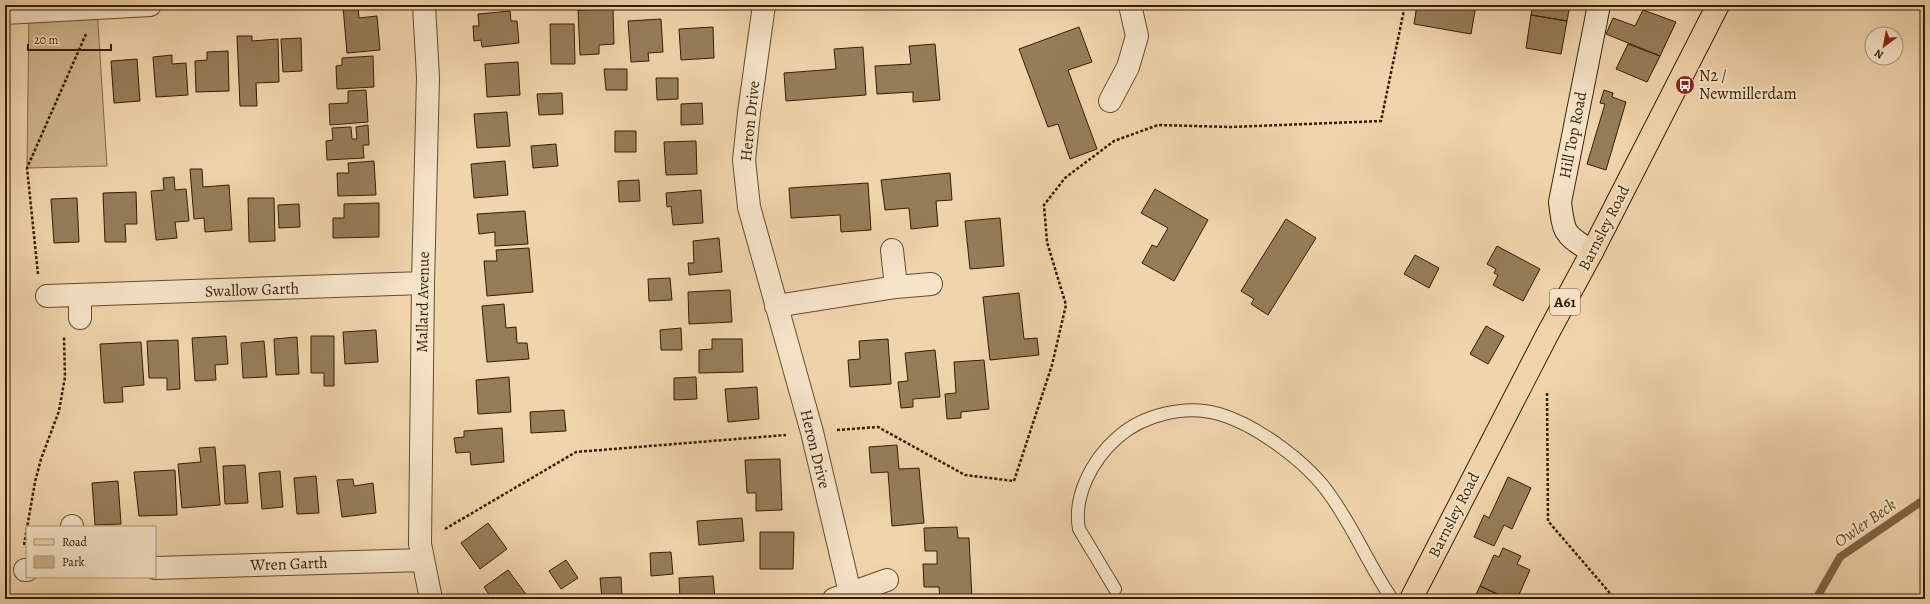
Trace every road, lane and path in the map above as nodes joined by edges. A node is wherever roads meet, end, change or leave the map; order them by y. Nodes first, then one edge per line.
1 (150, 5) edge
2 (424, 5) edge
3 (764, 5) edge
4 (1130, 5) edge
5 (1406, 5) edge
6 (1599, 5) edge
7 (1718, 5) edge
8 (97, 8) junction
9 (5, 13) edge
10 (1110, 101) dead end
11 (892, 250) dead end
12 (1592, 252) junction
13 (423, 283) junction
14 (931, 284) dead end
15 (896, 287) junction
16 (47, 296) joint
17 (80, 296) junction
18 (776, 306) junction
19 (80, 318) joint
20 (1547, 389) dead end
21 (812, 432) junction
22 (28, 526) edge
23 (26, 536) edge
24 (421, 552) junction
25 (156, 568) edge
26 (26, 570) edge
27 (887, 580) dead end
28 (1114, 589) dead end
29 (842, 596) edge
30 (432, 599) edge
31 (1392, 599) edge
32 (1411, 599) edge
33 (1612, 599) edge

1 - 8 street
2 - 13 street, Mallard Avenue
3 - 18 street, Heron Drive
4 - 10 street
5 - 21 path
6 - 12 street, Hill Top Road
7 - 12 main road, Barnsley Road / A61
8 - 9 street
8 - 16 path
11 - 15 street
12 - 32 main road, Barnsley Road / A61
13 - 17 street, Swallow Garth
13 - 24 street, Mallard Avenue
14 - 15 street
15 - 18 street
16 - 17 street, Swallow Garth
17 - 19 street
18 - 21 street, Heron Drive
19 - 22 path
20 - 33 path
21 - 24 path
21 - 29 street, Heron Drive
23 - 26 path
24 - 25 street, Wren Garth
24 - 30 street, Mallard Avenue
27 - 29 street, Heron Drive
28 - 31 lane

